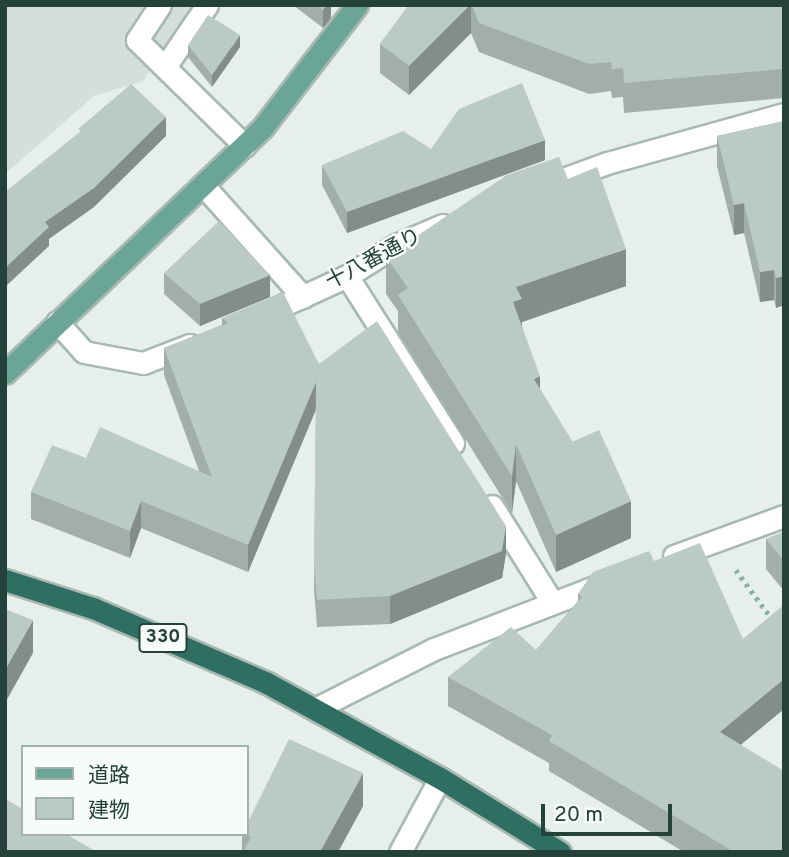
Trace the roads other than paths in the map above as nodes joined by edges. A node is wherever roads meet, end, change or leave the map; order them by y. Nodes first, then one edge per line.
1 (160, 5) edge
2 (207, 5) edge
3 (357, 5) edge
4 (165, 67) junction
5 (784, 114) edge
6 (245, 146) junction
7 (203, 185) junction
8 (521, 194) edge
9 (459, 218) edge
10 (348, 276) junction
11 (303, 297) junction
12 (57, 322) junction
13 (242, 323) edge
14 (206, 338) edge
15 (5, 373) edge
16 (466, 463) edge
17 (480, 485) edge
18 (784, 516) edge
19 (655, 564) edge
20 (630, 573) edge
21 (5, 579) edge
22 (552, 602) junction
23 (315, 709) junction
24 (440, 778) junction
25 (400, 852) edge
26 (560, 852) edge

1 - 4 street
2 - 4 street
3 - 6 main road
4 - 6 street
5 - 8 street
6 - 7 main road
7 - 11 street
7 - 12 main road
9 - 10 street, 十八番通り
10 - 11 street, 十八番通り
10 - 16 street
11 - 13 street, 十八番通り
12 - 14 street
12 - 15 main road
17 - 22 street
18 - 19 street
20 - 22 street
21 - 23 highway, 330
22 - 23 street
23 - 24 highway, 330
24 - 25 street
24 - 26 highway, 330

